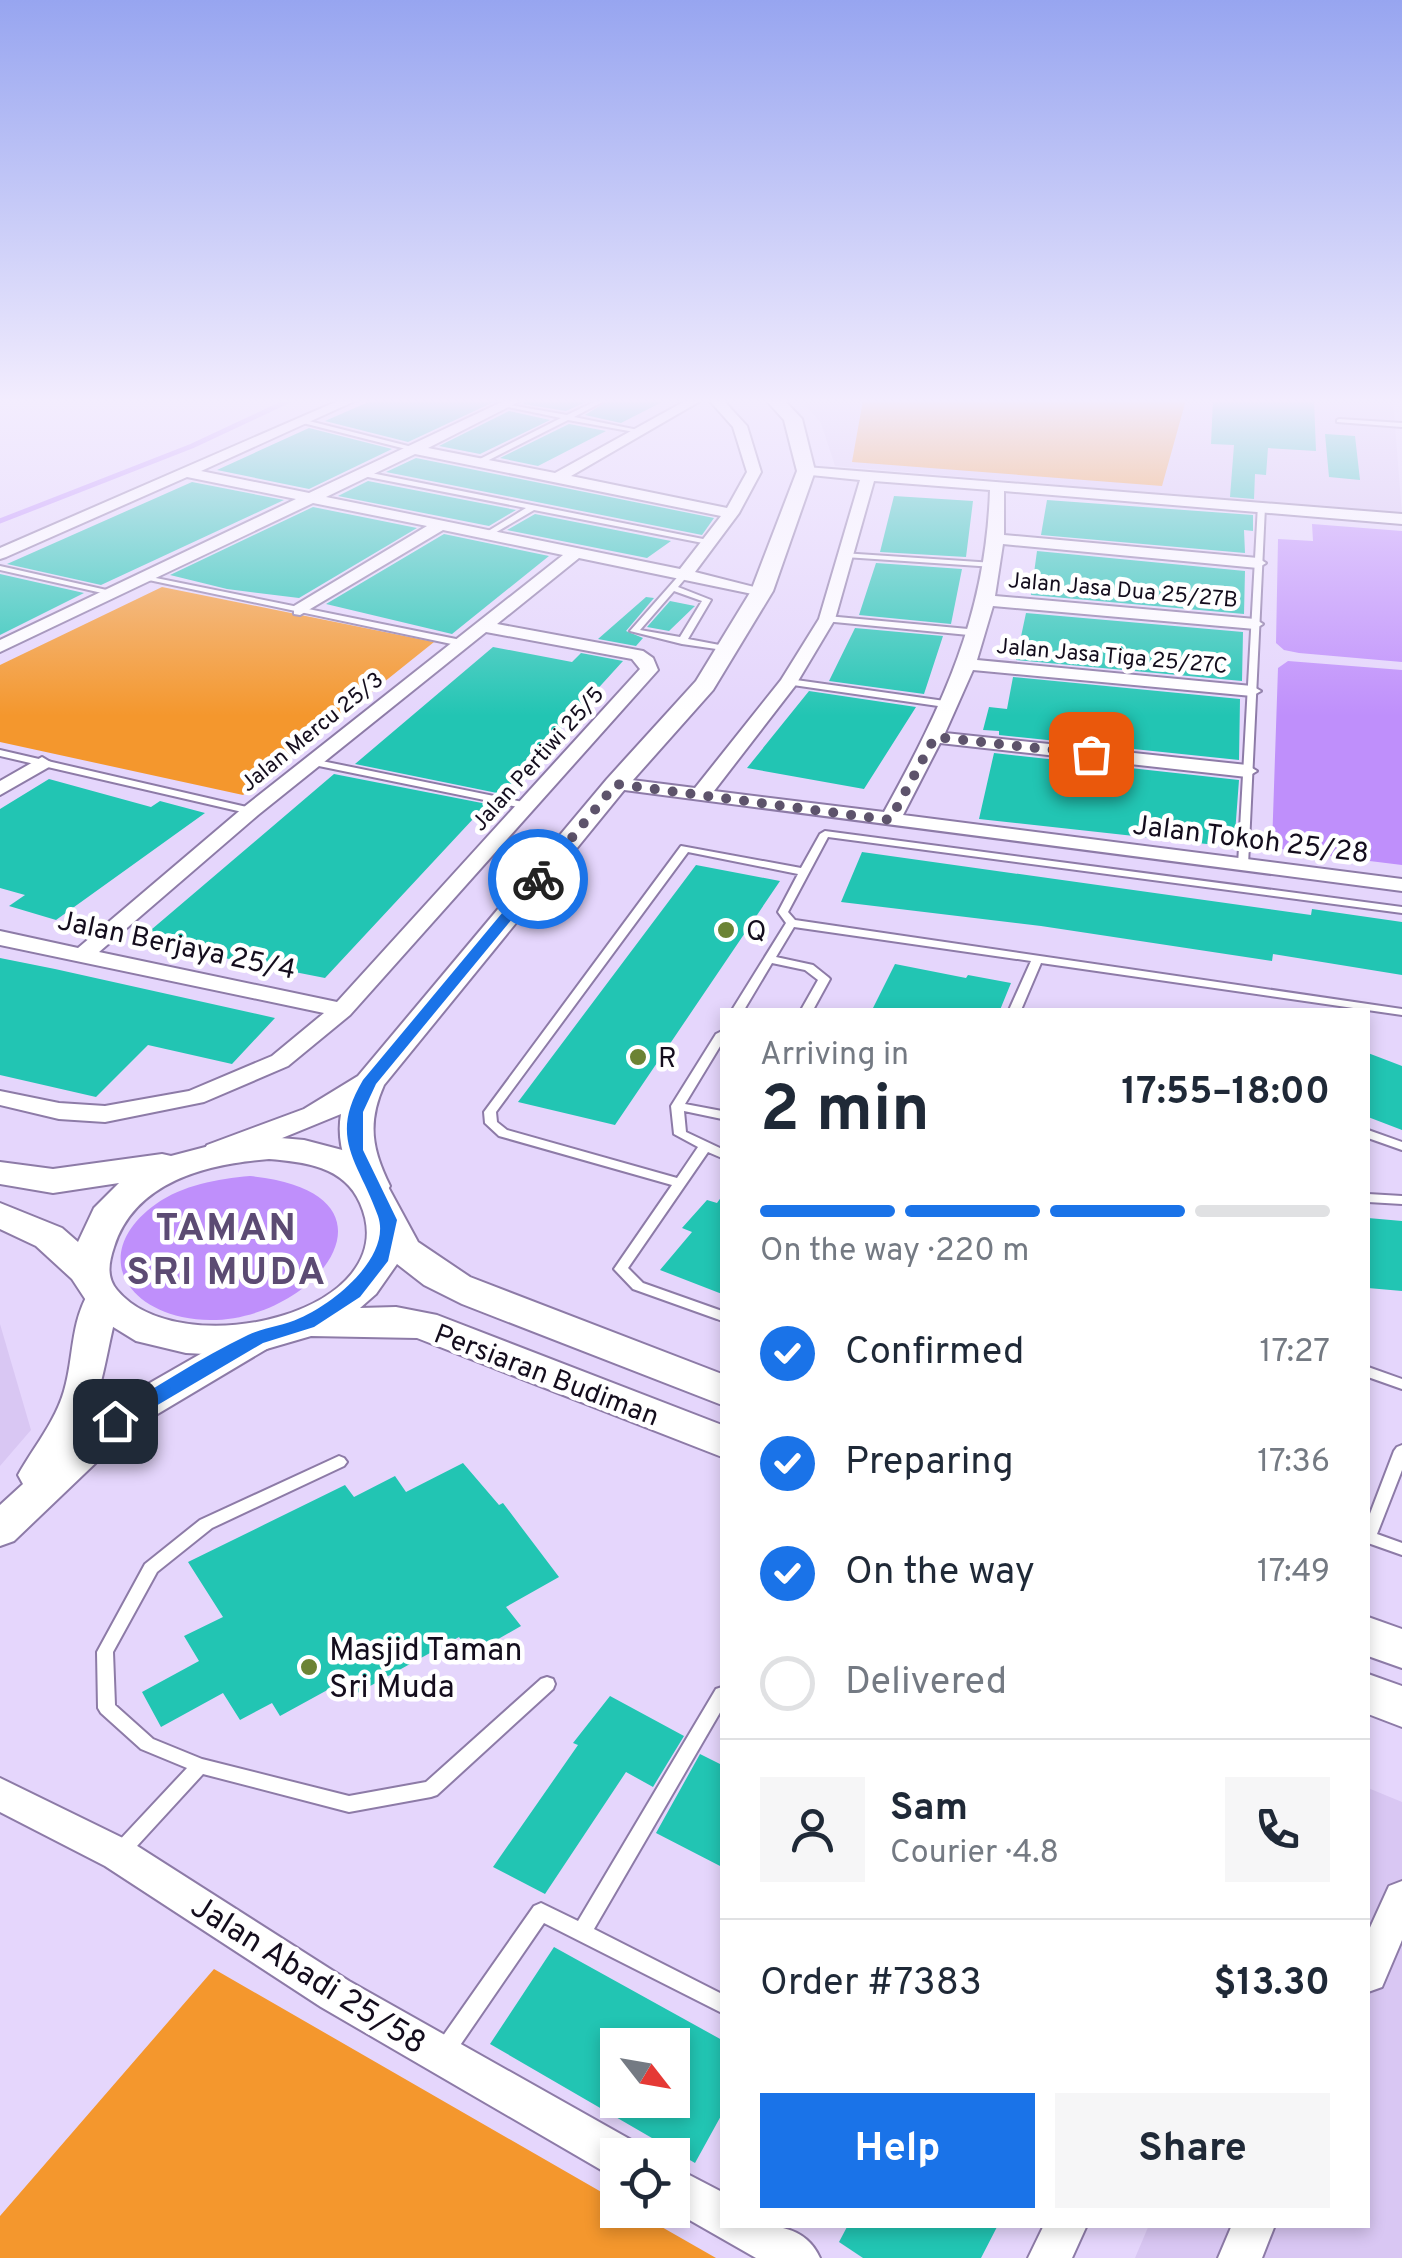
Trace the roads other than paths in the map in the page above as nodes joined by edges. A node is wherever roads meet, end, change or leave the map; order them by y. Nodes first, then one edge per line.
1 (110, 505) edge
2 (294, 505) edge
3 (345, 505) edge
4 (525, 505) edge
5 (697, 505) edge
6 (735, 505) edge
7 (794, 505) edge
8 (859, 505) edge
9 (997, 505) edge
10 (1240, 505) edge
11 (533, 507) junction
12 (1260, 507) junction
13 (731, 512) junction
14 (1402, 518) edge
15 (440, 525) junction
16 (488, 535) junction
17 (998, 539) junction
18 (708, 542) junction
19 (575, 553) junction
20 (0, 554) edge
21 (845, 555) junction
22 (1258, 563) junction
23 (994, 565) junction
24 (0, 568) edge
25 (144, 577) junction
26 (680, 581) junction
27 (762, 592) junction
28 (112, 593) junction
29 (986, 600) junction
30 (300, 610) junction
31 (827, 619) junction
32 (1255, 624) junction
33 (482, 626) junction
34 (979, 633) junction
35 (682, 640) junction
36 (460, 643) junction
37 (0, 647) edge
38 (727, 649) junction
39 (968, 664) junction
40 (789, 682) junction
41 (1252, 690) junction
42 (952, 705) junction
43 (935, 737) junction
44 (0, 754) edge
45 (312, 762) junction
46 (42, 763) junction
47 (1247, 771) junction
48 (616, 784) junction
49 (0, 789) edge
50 (700, 795) junction
51 (528, 806) junction
52 (251, 811) junction
53 (890, 820) junction
54 (1243, 864) junction
55 (804, 872) junction
56 (1402, 885) edge
57 (1402, 910) edge
58 (791, 923) junction
59 (0, 938) edge
60 (83, 954) junction
61 (770, 958) junction
62 (1037, 960) junction
63 (739, 1008) edge
64 (808, 1008) edge
65 (1015, 1008) edge
66 (342, 1010) junction
67 (1402, 1012) edge
68 (720, 1037) edge
69 (369, 1083) junction
70 (0, 1098) edge
71 (678, 1106) junction
72 (720, 1115) edge
73 (1370, 1135) edge
74 (1402, 1146) edge
75 (704, 1148) junction
76 (720, 1153) edge
77 (205, 1156) junction
78 (0, 1173) edge
79 (681, 1183) junction
80 (1370, 1198) edge
81 (1402, 1200) edge
82 (381, 1203) junction
83 (0, 1215) edge
84 (96, 1287) junction
85 (720, 1315) edge
86 (307, 1322) junction
87 (257, 1338) junction
88 (1370, 1373) edge
89 (1402, 1384) edge
90 (720, 1389) edge
91 (720, 1441) edge
92 (1402, 1451) edge
93 (340, 1462) dead end
94 (6, 1523) edge
95 (1370, 1532) edge
96 (1370, 1538) edge
97 (1402, 1549) edge
98 (1370, 1637) edge
99 (1402, 1649) edge
100 (547, 1684) dead end
101 (1370, 1695) edge
102 (720, 1697) edge
103 (1402, 1708) edge
104 (200, 1766) junction
105 (0, 1794) edge
106 (118, 1854) junction
107 (1402, 1898) edge
108 (582, 1933) junction
109 (1370, 1970) edge
110 (720, 2003) edge
111 (441, 2056) junction
112 (600, 2146) edge
113 (690, 2197) edge
114 (720, 2215) edge
115 (745, 2228) edge
116 (1065, 2228) edge
117 (1253, 2228) edge
118 (798, 2258) edge
119 (1050, 2258) edge
120 (1240, 2258) edge

1 - 20 street
2 - 25 street
3 - 15 street
4 - 11 lane
5 - 13 street
6 - 13 street
7 - 27 street
8 - 21 street
9 - 17 street
10 - 12 street
11 - 16 lane
11 - 18 lane
12 - 14 street
12 - 22 lane
13 - 18 street
15 - 16 street
15 - 30 street
16 - 19 street
17 - 22 street
17 - 23 street
18 - 26 street
19 - 26 street
19 - 33 street, Jalan Mercu 25/3
21 - 23 lane
21 - 31 street
22 - 32 lane
23 - 29 street
24 - 28 lane
25 - 28 street
25 - 30 lane
26 - 27 street
26 - 35 lane
26 - 35 lane
27 - 38 street
28 - 37 street
29 - 32 street, Jalan Jasa Dua 25/27B
29 - 34 street
30 - 36 lane
31 - 34 lane
31 - 40 street
32 - 41 lane
33 - 36 street, Jalan Mercu 25/3
33 - 51 street, Jalan Pertiwi 25/5
34 - 39 street
35 - 38 lane
36 - 45 street, Jalan Mercu 25/3
38 - 48 street
39 - 41 street, Jalan Jasa Tiga 25/27C
39 - 42 street
40 - 42 lane
40 - 50 street
41 - 47 lane
42 - 43 street
43 - 47 street
43 - 53 street
44 - 46 lane
45 - 51 lane
45 - 52 street, Jalan Mercu 25/3
46 - 49 street
46 - 52 lane
47 - 54 lane
48 - 50 street, Jalan Tokoh 25/28
48 - 69 street
50 - 53 street, Jalan Tokoh 25/28
51 - 66 street, Jalan Pertiwi 25/5
52 - 60 street, Jalan Mercu 25/3
53 - 54 street, Jalan Tokoh 25/28
54 - 56 street, Jalan Tokoh 25/28
55 - 57 lane
55 - 58 lane
55 - 79 lane
58 - 61 lane
58 - 62 lane
59 - 60 street, Jalan Berjaya 25/4
60 - 66 street, Jalan Berjaya 25/4
61 - 63 lane
61 - 64 lane
62 - 65 lane
62 - 67 lane
66 - 70 street, Jalan Pertiwi 25/5
68 - 71 lane
69 - 77 street
69 - 82 street
71 - 72 lane
71 - 75 lane
73 - 74 lane
75 - 76 lane
75 - 79 lane
77 - 78 main road
77 - 82 main road
77 - 84 main road
79 - 85 lane
80 - 81 lane
82 - 86 main road
82 - 90 main road, Persiaran Budiman
83 - 84 main road
84 - 87 main road
84 - 94 street
86 - 87 main road
86 - 91 main road, Persiaran Budiman
87 - 94 street
88 - 89 lane
92 - 95 lane
93 - 104 lane
96 - 97 lane
98 - 99 main road
100 - 104 lane
101 - 103 main road
102 - 108 lane
104 - 106 lane
105 - 106 street, Jalan Abadi 25/58
106 - 111 street, Jalan Abadi 25/58
107 - 109 street
108 - 110 lane
108 - 111 lane
111 - 112 street, Jalan Abadi 25/58
113 - 114 street
115 - 118 street
116 - 119 street
117 - 120 street

